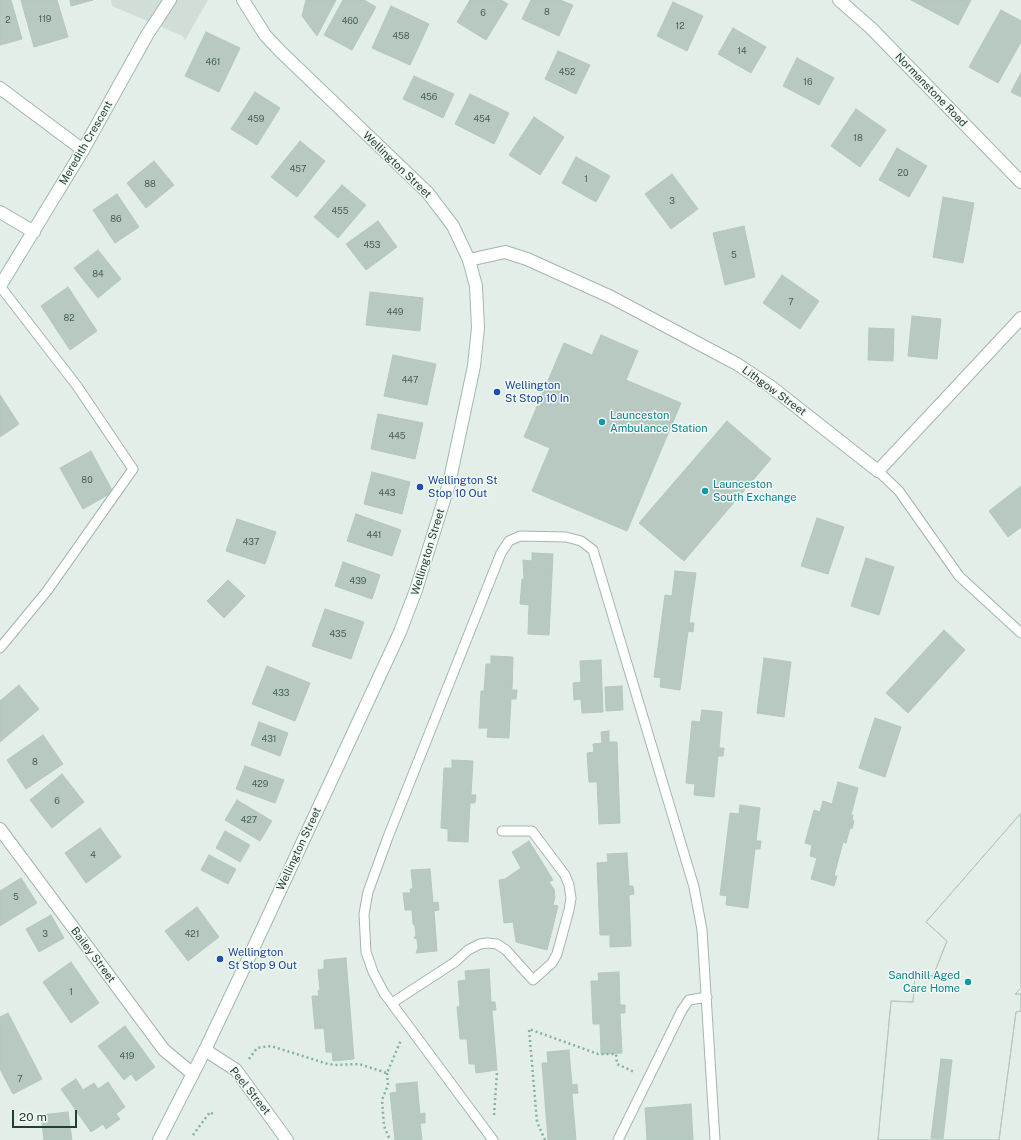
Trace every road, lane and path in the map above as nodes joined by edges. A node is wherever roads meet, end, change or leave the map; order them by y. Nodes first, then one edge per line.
1 (170, 0) edge
2 (243, 0) edge
3 (839, 0) edge
4 (0, 88) edge
5 (83, 150) junction
6 (1021, 182) edge
7 (0, 212) edge
8 (34, 232) junction
9 (469, 260) junction
10 (0, 286) edge
11 (1021, 318) edge
12 (878, 471) junction
13 (1021, 634) edge
14 (0, 648) edge
15 (0, 829) edge
16 (502, 832) dead end
17 (706, 997) junction
18 (392, 1003) junction
19 (410, 1028) junction
20 (205, 1050) junction
21 (248, 1059) dead end
22 (497, 1072) dead end
23 (387, 1073) junction
24 (193, 1074) junction
25 (648, 1078) junction
26 (214, 1115) dead end
27 (493, 1119) dead end
28 (193, 1135) dead end
29 (159, 1140) edge
30 (287, 1140) edge
31 (390, 1140) edge
32 (493, 1140) edge
33 (545, 1140) edge
34 (618, 1140) edge
35 (715, 1140) edge

1 - 5 street, Meredith Crescent
2 - 9 street, Wellington Street
3 - 6 street, Normanstone Road
4 - 5 street
5 - 8 street, Meredith Crescent
7 - 8 street
8 - 10 street, Meredith Crescent
9 - 12 street, Lithgow Street
9 - 20 street, Wellington Street
10 - 14 lane
11 - 12 street
12 - 13 lane
15 - 24 street, Bailey Street
16 - 18 lane
17 - 18 lane
17 - 25 lane
17 - 35 lane
18 - 19 lane
19 - 23 path
19 - 32 lane
20 - 24 street, Wellington Street
20 - 30 street, Peel Street
21 - 23 path
22 - 27 path
23 - 31 path
24 - 29 street, Wellington Street
25 - 33 path
25 - 34 lane
26 - 28 path

